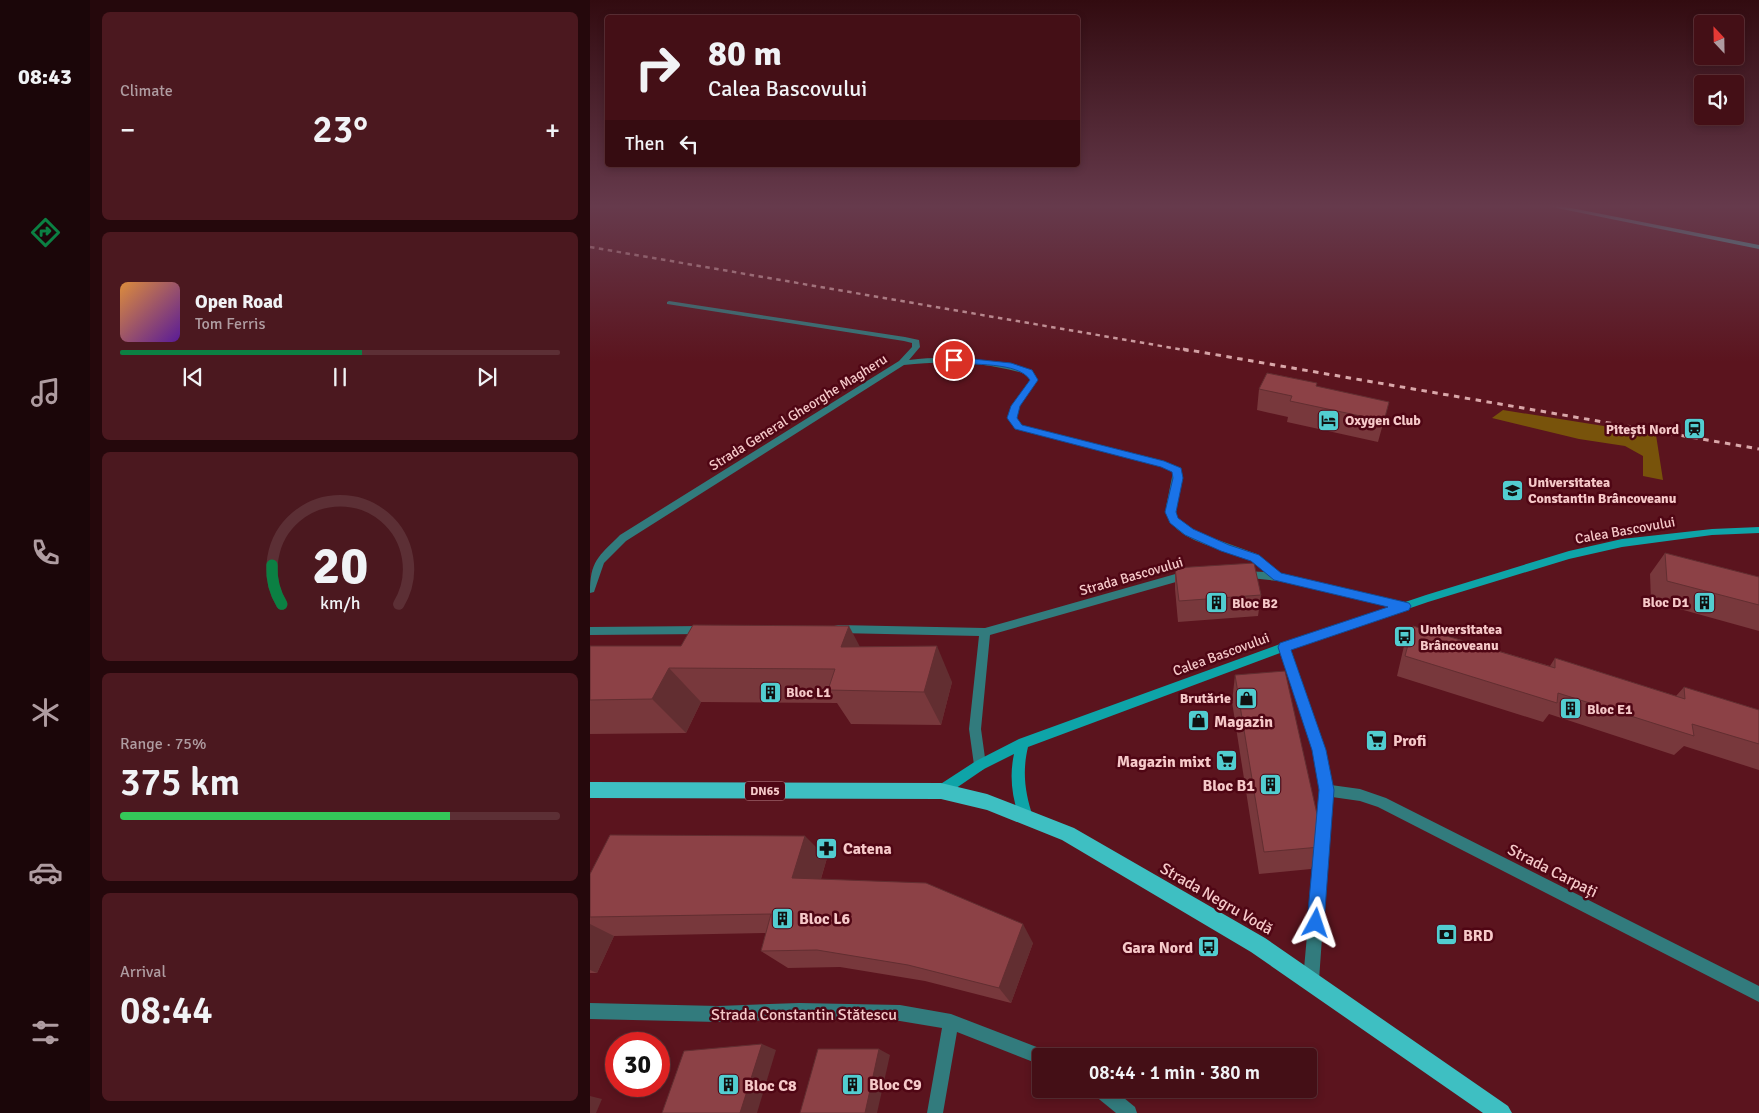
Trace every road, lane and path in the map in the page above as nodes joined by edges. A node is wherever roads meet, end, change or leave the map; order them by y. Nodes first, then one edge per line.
1 (668, 303) dead end
2 (902, 363) junction
3 (1759, 530) edge
4 (1193, 573) edge
5 (1231, 574) edge
6 (1278, 577) junction
7 (590, 589) edge
8 (1405, 606) junction
9 (719, 630) edge
10 (828, 630) edge
11 (590, 631) edge
12 (985, 632) junction
13 (1284, 647) junction
14 (1023, 743) junction
15 (980, 765) junction
16 (590, 790) edge
17 (1326, 790) junction
18 (940, 792) junction
19 (1026, 817) junction
20 (1311, 980) junction
21 (1759, 994) edge
22 (590, 1012) edge
23 (951, 1022) junction
24 (1032, 1054) edge
25 (1111, 1098) edge
26 (935, 1113) edge
27 (1129, 1113) edge
28 (1502, 1113) edge

1 - 2 street, Strada General Gheorghe Magheru
2 - 6 street
2 - 7 street, Strada General Gheorghe Magheru
3 - 8 street, Calea Bascovului
4 - 12 street, Strada Bascovului
5 - 6 street
6 - 8 street
8 - 13 street, Calea Bascovului
9 - 11 street
10 - 12 street, Strada Bascovului
12 - 15 street
13 - 14 street, Calea Bascovului
13 - 17 street
14 - 15 street, Calea Bascovului
14 - 19 street
15 - 18 street, Calea Bascovului
16 - 18 main road, DN65
17 - 20 street
17 - 21 street, Strada Carpați
18 - 19 main road, Strada Negru Vodă
19 - 20 main road, Strada Negru Vodă
20 - 28 main road, Strada Negru Vodă
22 - 23 street, Strada Constantin Stătescu
23 - 24 street, Strada Constantin Stătescu
23 - 26 street
25 - 27 street

